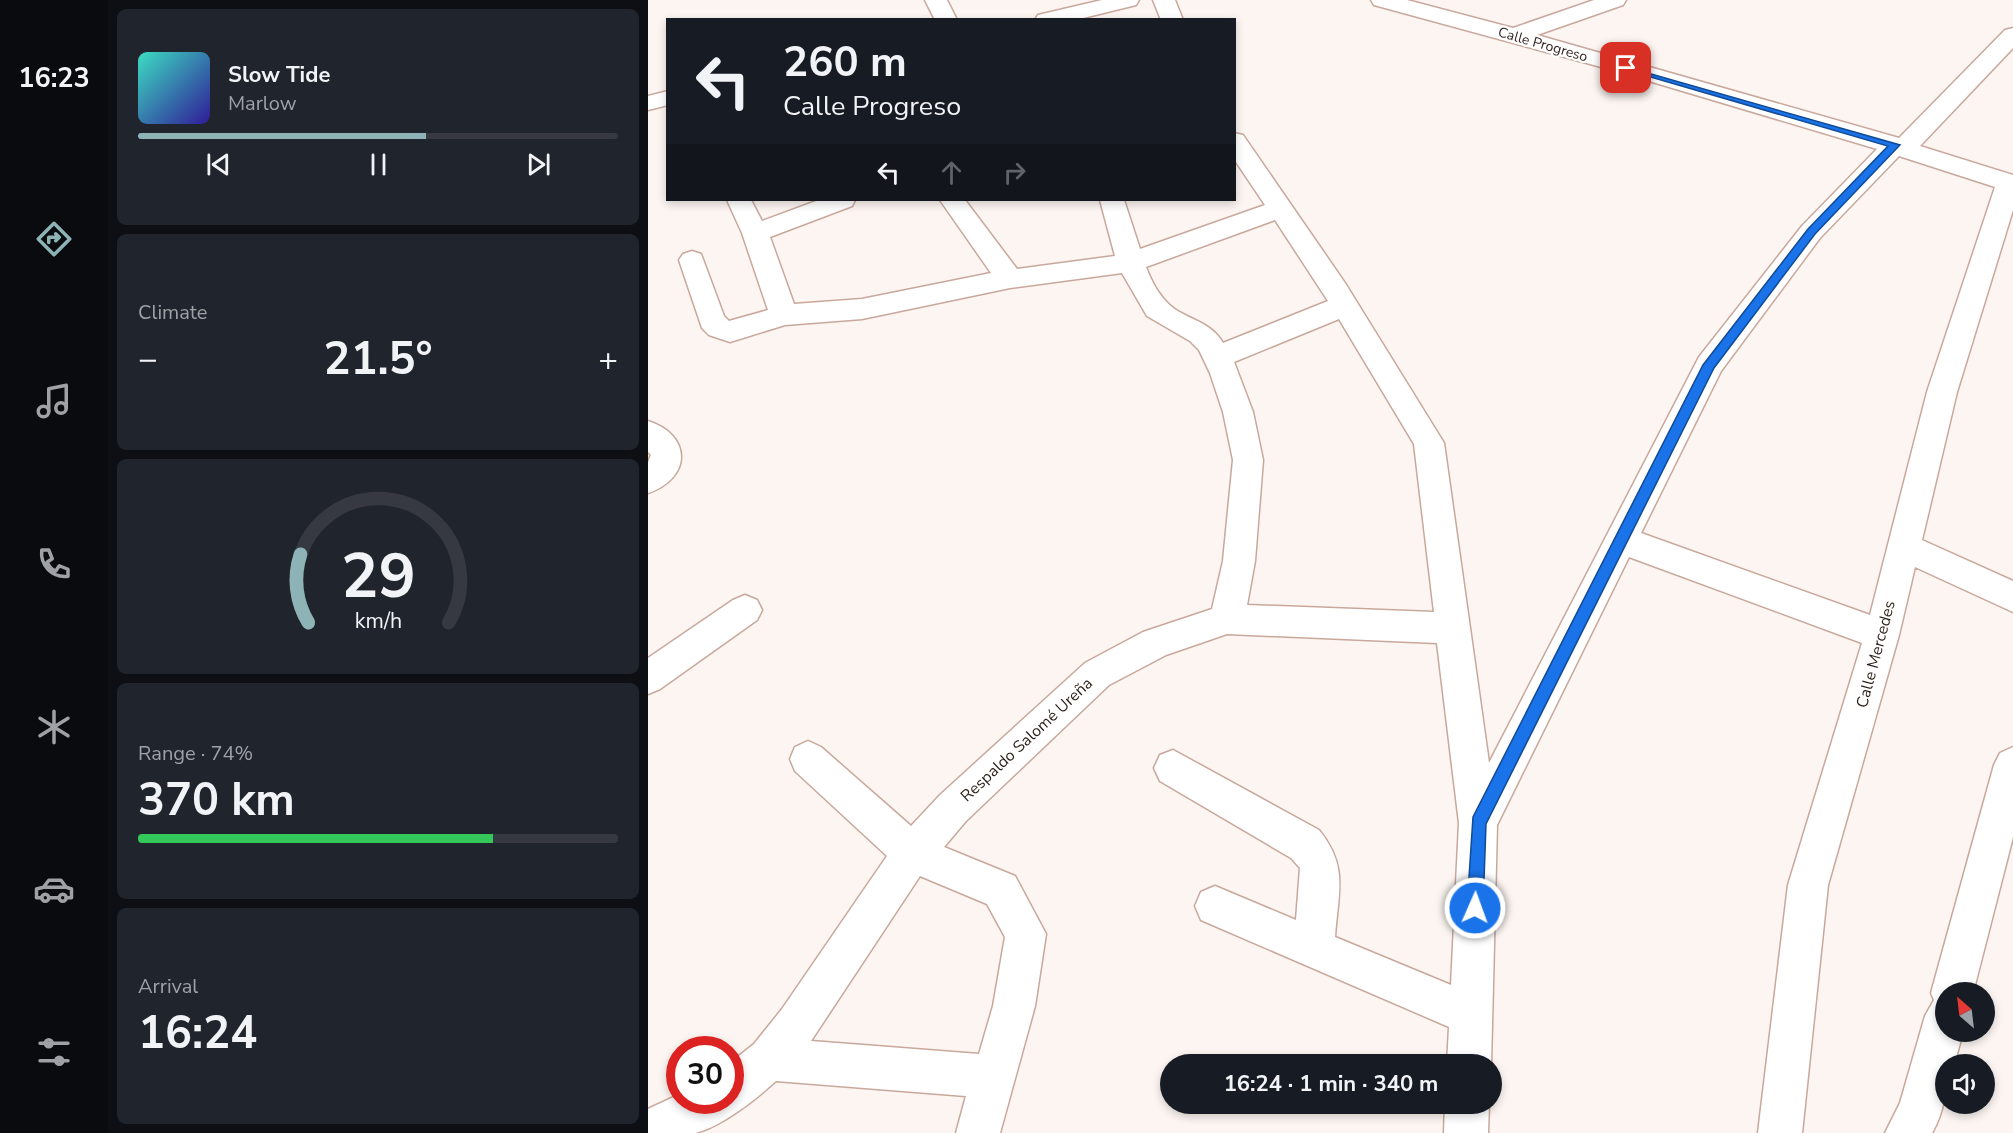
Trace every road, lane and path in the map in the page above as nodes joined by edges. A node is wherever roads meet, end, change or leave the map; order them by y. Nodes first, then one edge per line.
1 (936, 0) edge
2 (1128, 0) edge
3 (1164, 0) edge
4 (1382, 0) edge
5 (1615, 0) edge
6 (945, 18) edge
7 (1054, 18) edge
8 (1171, 18) edge
9 (1515, 35) junction
10 (2013, 35) edge
11 (666, 98) edge
12 (648, 103) edge
13 (1236, 143) edge
14 (1899, 147) junction
15 (2011, 183) edge
16 (739, 201) edge
17 (840, 201) edge
18 (953, 201) edge
19 (1112, 201) edge
20 (1281, 209) junction
21 (755, 233) junction
22 (692, 260) dead end
23 (1131, 262) junction
24 (1010, 279) junction
25 (1344, 306) junction
26 (784, 315) junction
27 (1219, 356) junction
28 (648, 433) edge
29 (648, 480) edge
30 (1622, 540) junction
31 (1902, 546) junction
32 (2013, 597) edge
33 (745, 610) dead end
34 (1227, 619) junction
35 (1452, 628) junction
36 (1882, 635) junction
37 (651, 669) edge
38 (808, 759) dead end
39 (2013, 765) edge
40 (1173, 768) dead end
41 (1478, 823) junction
42 (912, 853) junction
43 (1215, 906) dead end
44 (1314, 948) junction
45 (1955, 982) edge
46 (1471, 1015) junction
47 (1939, 1042) edge
48 (1469, 1054) edge
49 (769, 1059) junction
50 (994, 1077) junction
51 (744, 1080) edge
52 (686, 1114) edge
53 (1467, 1114) edge
54 (648, 1133) edge
55 (978, 1133) edge
56 (1466, 1133) edge
57 (1783, 1133) edge
58 (1907, 1133) edge

1 - 6 street
2 - 7 street
3 - 8 street
4 - 9 street, Calle Progreso
5 - 9 street
9 - 14 street, Calle Progreso
10 - 14 street
11 - 12 street
13 - 20 street
14 - 15 street, Calle Progreso
14 - 30 street
15 - 31 street, Calle Mercedes
16 - 21 street
17 - 21 street
18 - 24 street
19 - 23 street
20 - 23 street
20 - 25 street
21 - 26 street
22 - 26 street
23 - 24 street
23 - 27 street
24 - 26 street
25 - 27 street
25 - 35 street
27 - 34 street
28 - 29 street
30 - 36 street
30 - 41 street
31 - 32 street
31 - 36 street, Calle Mercedes
33 - 37 street
34 - 35 street, Respaldo Salomé Ureña
34 - 42 street, Respaldo Salomé Ureña
35 - 41 street
36 - 57 street, Calle Mercedes
38 - 42 street
39 - 45 street
40 - 44 street
41 - 46 street
42 - 49 street, Respaldo Salomé Ureña
42 - 50 street
43 - 44 street
44 - 46 street
46 - 48 street
47 - 58 street
49 - 50 street
49 - 51 street, Respaldo Salomé Ureña
50 - 55 street
52 - 54 street
53 - 56 street

